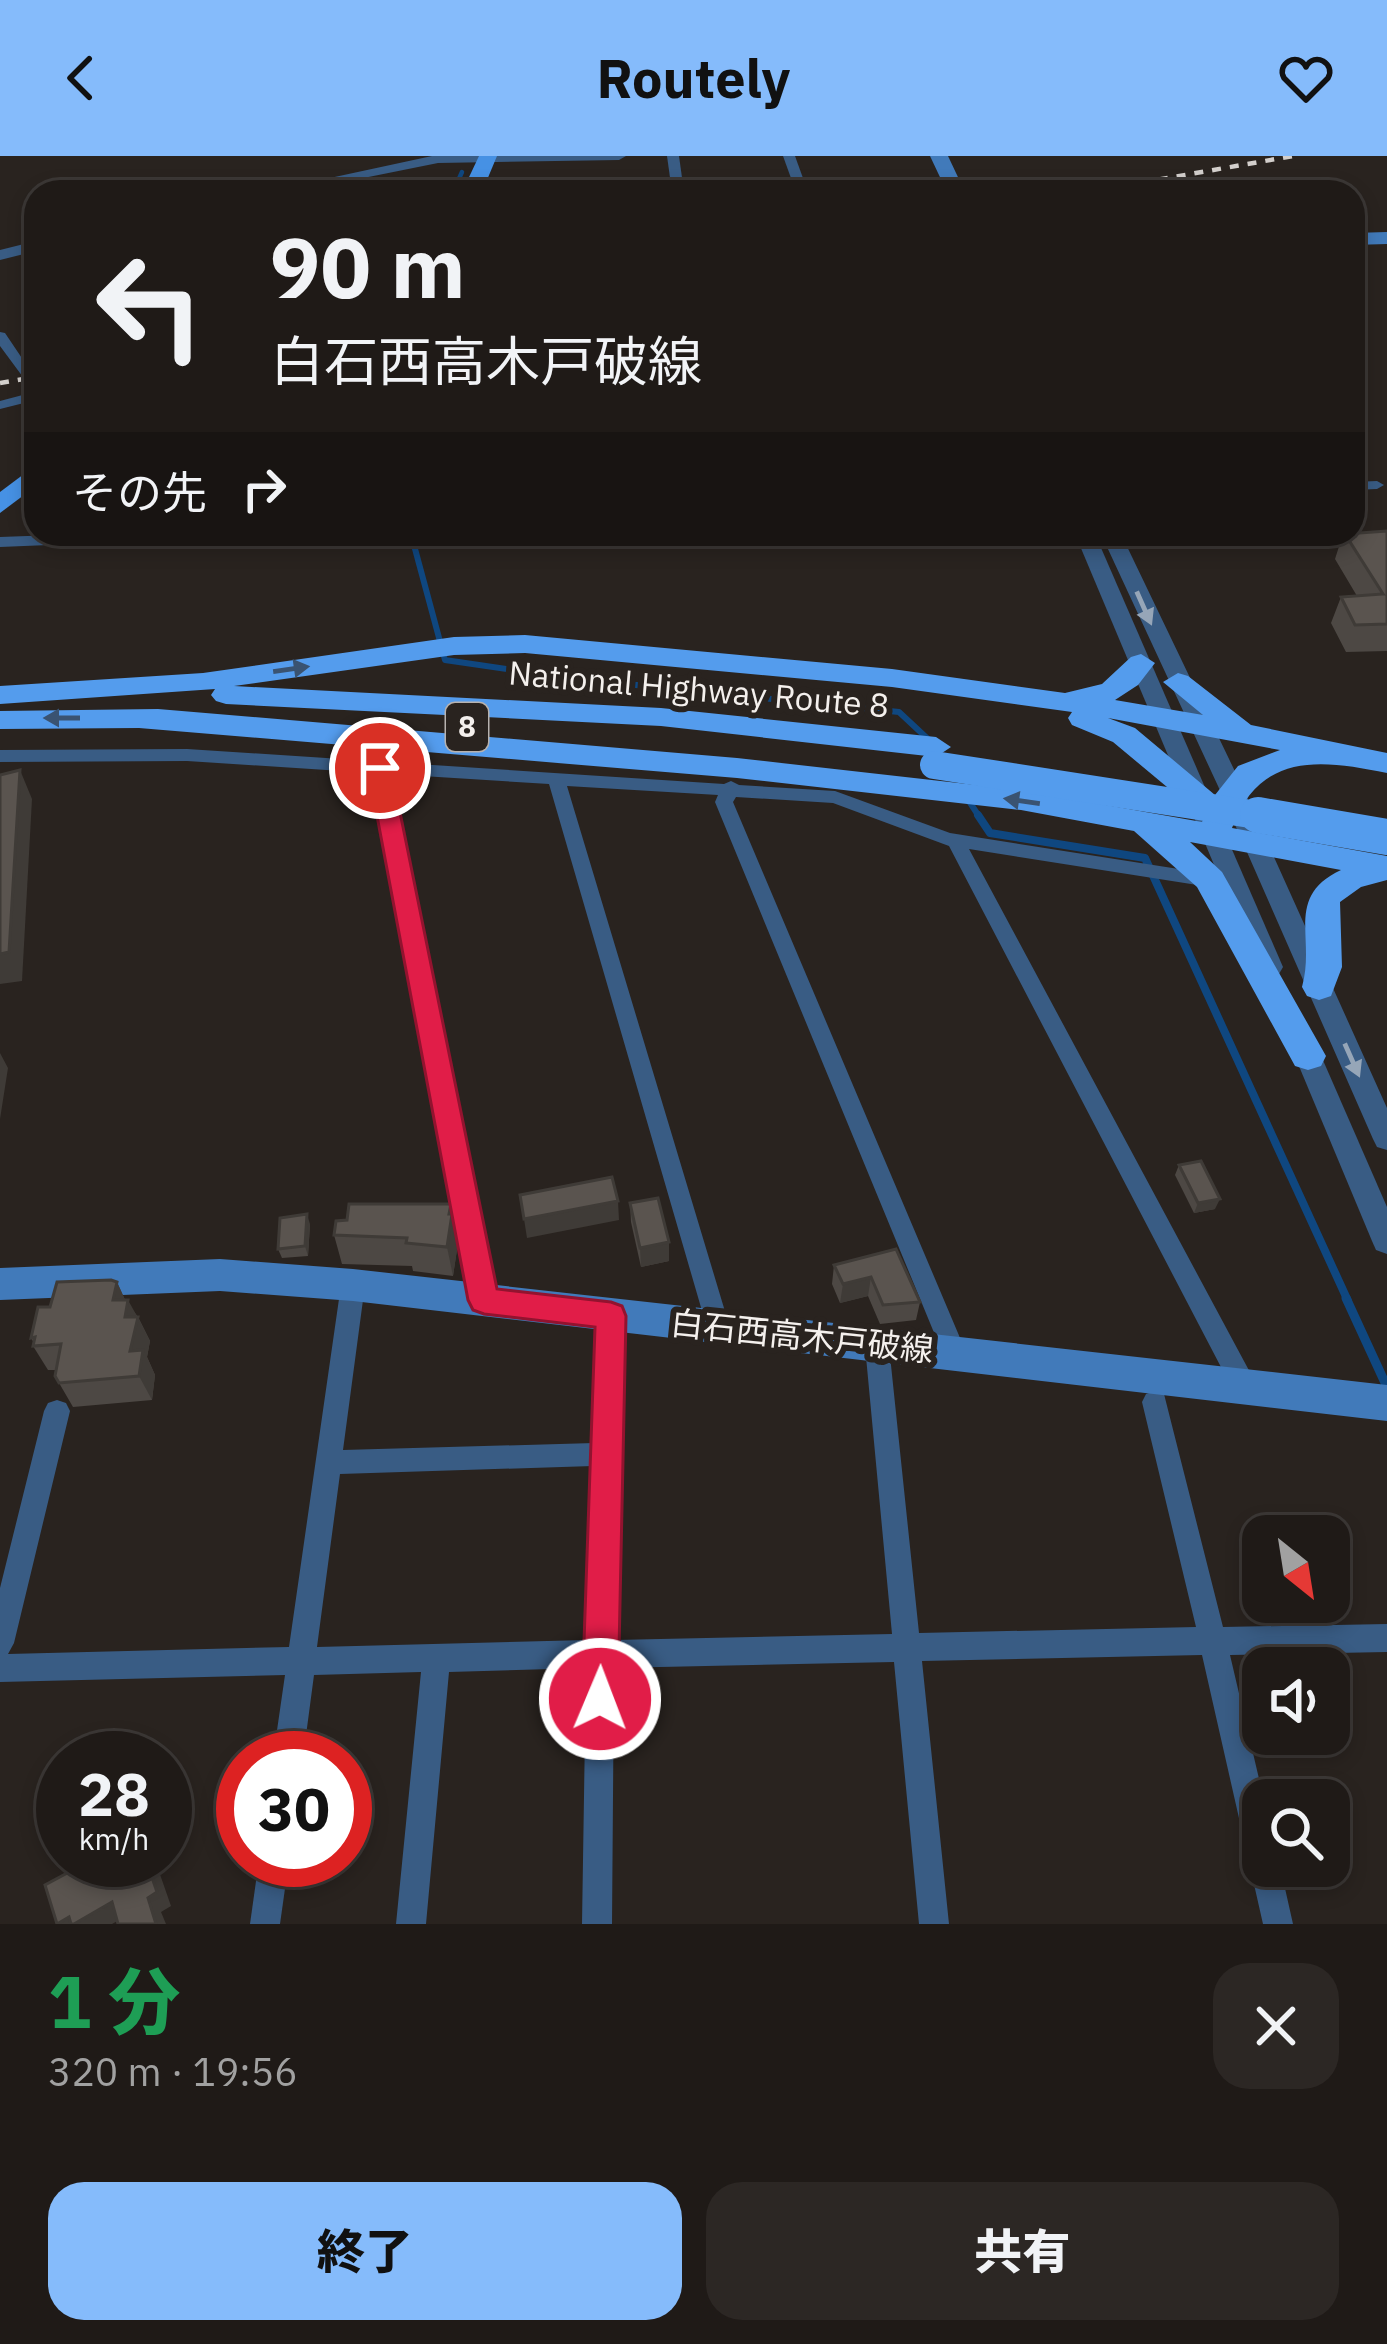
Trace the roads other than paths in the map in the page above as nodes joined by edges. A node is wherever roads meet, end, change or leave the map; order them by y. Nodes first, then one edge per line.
1 (619, 156) edge
2 (436, 158) edge
3 (487, 158) edge
4 (330, 180) edge
5 (0, 336) edge
6 (24, 373) edge
7 (24, 484) edge
8 (1365, 485) edge
9 (1376, 485) dead end
10 (0, 505) edge
11 (1090, 546) edge
12 (1116, 546) edge
13 (1141, 663) junction
14 (1178, 682) junction
15 (50, 693) junction
16 (0, 695) edge
17 (1022, 699) junction
18 (1163, 716) junction
19 (136, 718) junction
20 (0, 720) edge
21 (1199, 724) junction
22 (1266, 738) junction
23 (0, 756) edge
24 (935, 756) junction
25 (1375, 760) edge
26 (380, 768) junction
27 (556, 778) junction
28 (731, 788) junction
29 (1216, 793) junction
30 (1387, 818) edge
31 (1137, 820) junction
32 (1214, 832) junction
33 (1387, 837) edge
34 (955, 840) junction
35 (1250, 840) junction
36 (1387, 868) edge
37 (1210, 880) junction
38 (1319, 987) junction
39 (1308, 1056) junction
40 (1387, 1138) edge
41 (1387, 1241) edge
42 (0, 1284) edge
43 (353, 1285) junction
44 (484, 1300) junction
45 (611, 1316) junction
46 (718, 1328) junction
47 (877, 1346) junction
48 (954, 1352) junction
49 (1243, 1384) junction
50 (1155, 1402) dead end
51 (1387, 1403) edge
52 (57, 1411) dead end
53 (607, 1454) junction
54 (329, 1462) junction
55 (1387, 1638) edge
56 (1213, 1641) junction
57 (0, 1643) edge
58 (904, 1646) junction
59 (601, 1654) junction
60 (436, 1658) junction
61 (302, 1661) junction
62 (0, 1668) edge
63 (292, 1731) edge
64 (1245, 1779) edge
65 (271, 1887) edge
66 (1270, 1887) edge
67 (266, 1924) edge
68 (411, 1924) edge
69 (597, 1924) edge
70 (934, 1924) edge
71 (1278, 1924) edge

1 - 3 street
2 - 3 street
2 - 4 street
5 - 6 street
7 - 10 main road
8 - 9 street
11 - 13 street
12 -> 14 street
13 - 17 highway
13 - 18 street
14 - 21 street
14 - 22 highway
15 - 16 highway, National Highway Route 8 / 8
15 -> 17 highway
15 - 24 highway, National Highway Route 8 / 8
17 - 18 highway
17 - 29 highway
18 - 21 highway
18 - 29 street
19 -> 20 highway, National Highway Route 8 / 8
19 - 24 highway, National Highway Route 8 / 8
31 -> 19 highway
21 - 22 highway
21 - 29 street
22 - 25 highway
23 - 26 street
24 - 30 highway, National Highway Route 8 / 8
24 - 33 highway, National Highway Route 8 / 8, bridge
25 - 29 highway
26 - 27 street
26 - 44 street
27 - 28 street
27 - 46 street
28 - 34 street
28 - 48 street
29 - 32 highway
29 - 35 street
31 - 32 highway
31 - 37 highway
32 - 35 highway
32 - 39 street
34 - 37 street
34 - 49 street
35 - 36 highway
35 - 38 street
36 - 38 highway
37 - 39 highway
38 -> 40 street
39 - 41 street
42 - 43 main road, 白石西高木戸破線
43 - 44 main road, 白石西高木戸破線
43 - 54 street
44 - 45 main road, 白石西高木戸破線
45 - 46 main road, 白石西高木戸破線
45 - 53 street
46 - 47 main road, 白石西高木戸破線
47 - 48 main road, 白石西高木戸破線
47 - 58 street
48 - 49 main road, 白石西高木戸破線
49 - 51 main road, 白石西高木戸破線
50 - 56 street
52 - 57 street
53 - 54 street
53 - 59 street
54 - 61 street
55 - 56 street
56 - 58 street
56 - 64 street
58 - 59 street
58 - 70 street
59 - 60 street
59 - 69 street
60 - 61 street
60 - 68 street
61 - 62 street
61 - 63 street
65 - 67 street
66 - 71 street

